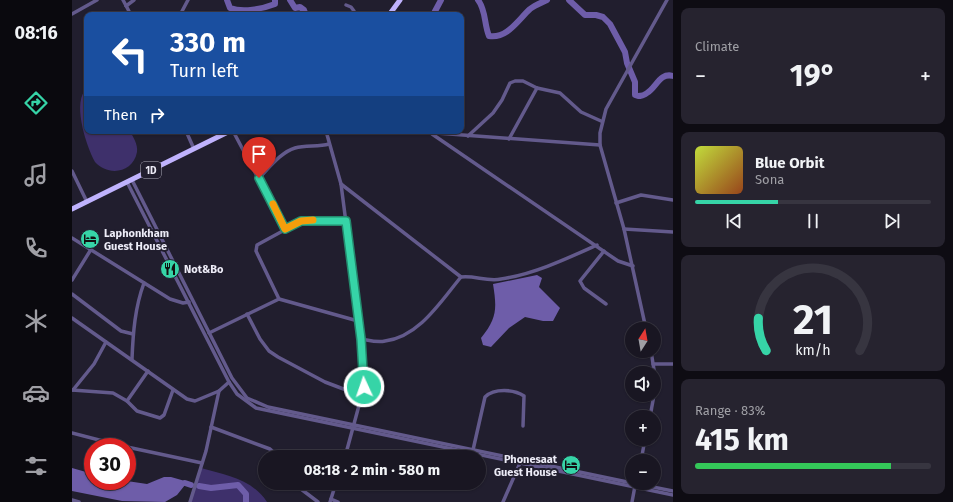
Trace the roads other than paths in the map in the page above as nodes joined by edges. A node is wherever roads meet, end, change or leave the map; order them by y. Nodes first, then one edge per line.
1 (97, 0) edge
2 (123, 0) edge
3 (134, 0) edge
4 (188, 0) edge
5 (667, 0) edge
6 (398, 1) edge
7 (346, 5) dead end
8 (126, 6) junction
9 (129, 12) edge
10 (182, 12) edge
11 (354, 12) edge
12 (391, 12) edge
13 (72, 14) edge
14 (537, 88) junction
15 (602, 121) junction
16 (187, 134) edge
17 (226, 134) edge
18 (234, 134) edge
19 (327, 134) edge
20 (432, 134) joint
21 (468, 136) junction
22 (509, 139) junction
23 (329, 144) junction
24 (600, 145) junction
25 (194, 149) junction
26 (72, 171) edge
27 (259, 178) junction
28 (129, 181) junction
29 (340, 184) junction
30 (673, 200) edge
31 (87, 202) junction
32 (616, 203) junction
33 (72, 209) edge
34 (346, 221) junction
35 (285, 229) junction
36 (624, 229) junction
37 (673, 232) edge
38 (72, 238) edge
39 (597, 245) junction
40 (90, 251) junction
41 (604, 251) junction
42 (633, 266) junction
43 (461, 277) junction
44 (72, 280) edge
45 (144, 283) junction
46 (72, 294) edge
47 (279, 299) junction
48 (188, 302) junction
49 (606, 304) dead end
50 (247, 314) junction
51 (72, 320) edge
52 (358, 321) junction
53 (645, 322) edge
54 (209, 332) junction
55 (133, 334) junction
56 (205, 334) junction
57 (361, 339) junction
58 (106, 342) junction
59 (652, 358) edge
60 (132, 359) junction
61 (653, 364) joint
62 (673, 364) edge
63 (148, 371) junction
64 (229, 382) junction
65 (73, 390) edge
66 (173, 390) junction
67 (219, 391) junction
68 (362, 396) junction
69 (127, 401) junction
70 (523, 426) dead end
71 (210, 427) junction
72 (354, 428) junction
73 (72, 433) edge
74 (92, 438) edge
75 (136, 449) edge
76 (272, 450) edge
77 (347, 450) edge
78 (473, 450) joint
79 (486, 453) edge
80 (520, 462) junction
81 (202, 463) junction
82 (625, 482) edge
83 (661, 489) edge
84 (302, 490) edge
85 (334, 490) edge
86 (633, 490) edge
87 (655, 490) edge
88 (673, 491) edge
89 (673, 495) edge
90 (72, 500) edge
91 (331, 500) edge
92 (79, 502) edge
93 (190, 502) edge
94 (318, 502) edge
95 (338, 502) edge
96 (503, 502) edge
97 (632, 502) edge

1 - 13 street
2 - 8 street
3 - 8 street
4 - 10 street
5 - 15 street
6 - 12 highway
7 - 11 street
8 - 9 street
14 - 15 street
14 - 21 street
14 - 22 street
15 - 24 street
16 - 25 street
17 - 25 highway, 1D
18 - 27 street
19 - 23 street
20 - 21 street
20 - 39 street
21 - 22 street
22 - 24 street
23 - 27 street
23 - 29 street
24 - 32 street
25 - 28 highway, 1D
26 - 31 street
27 - 35 street
28 - 31 highway, 1D
28 - 48 street
28 - 54 street
29 - 34 street
29 - 43 street
30 - 32 street
31 - 33 highway, 1D
32 - 36 street
34 - 35 street
34 - 52 street
35 - 47 street
36 - 37 street
36 - 42 street
38 - 40 street
39 - 41 street
39 - 43 street
40 - 44 street
40 - 45 street
41 - 42 street
41 - 49 street
42 - 53 street
43 - 57 street
45 - 48 street
45 - 55 street
46 - 55 street
47 - 50 street
47 - 52 street
48 - 56 street
50 - 54 street
50 - 68 street
51 - 58 street
52 - 57 street
54 - 56 street
54 - 72 street
55 - 60 street
56 - 64 street
57 - 68 street
58 - 60 street
58 - 65 street
59 - 61 street
60 - 63 street
61 - 62 street
63 - 66 street
63 - 69 street
64 - 67 street
64 - 72 street
65 - 69 street
66 - 67 street
66 - 69 street
67 - 71 street
68 - 72 street
70 - 78 street
71 - 76 street
71 - 81 street
72 - 77 street
72 - 78 street
72 - 80 street
73 - 74 street
75 - 81 street
79 - 80 street
80 - 82 street
80 - 96 street
81 - 93 street
83 - 88 street
84 - 94 street
85 - 91 street
86 - 97 street
87 - 89 street
90 - 92 street
91 - 95 street

